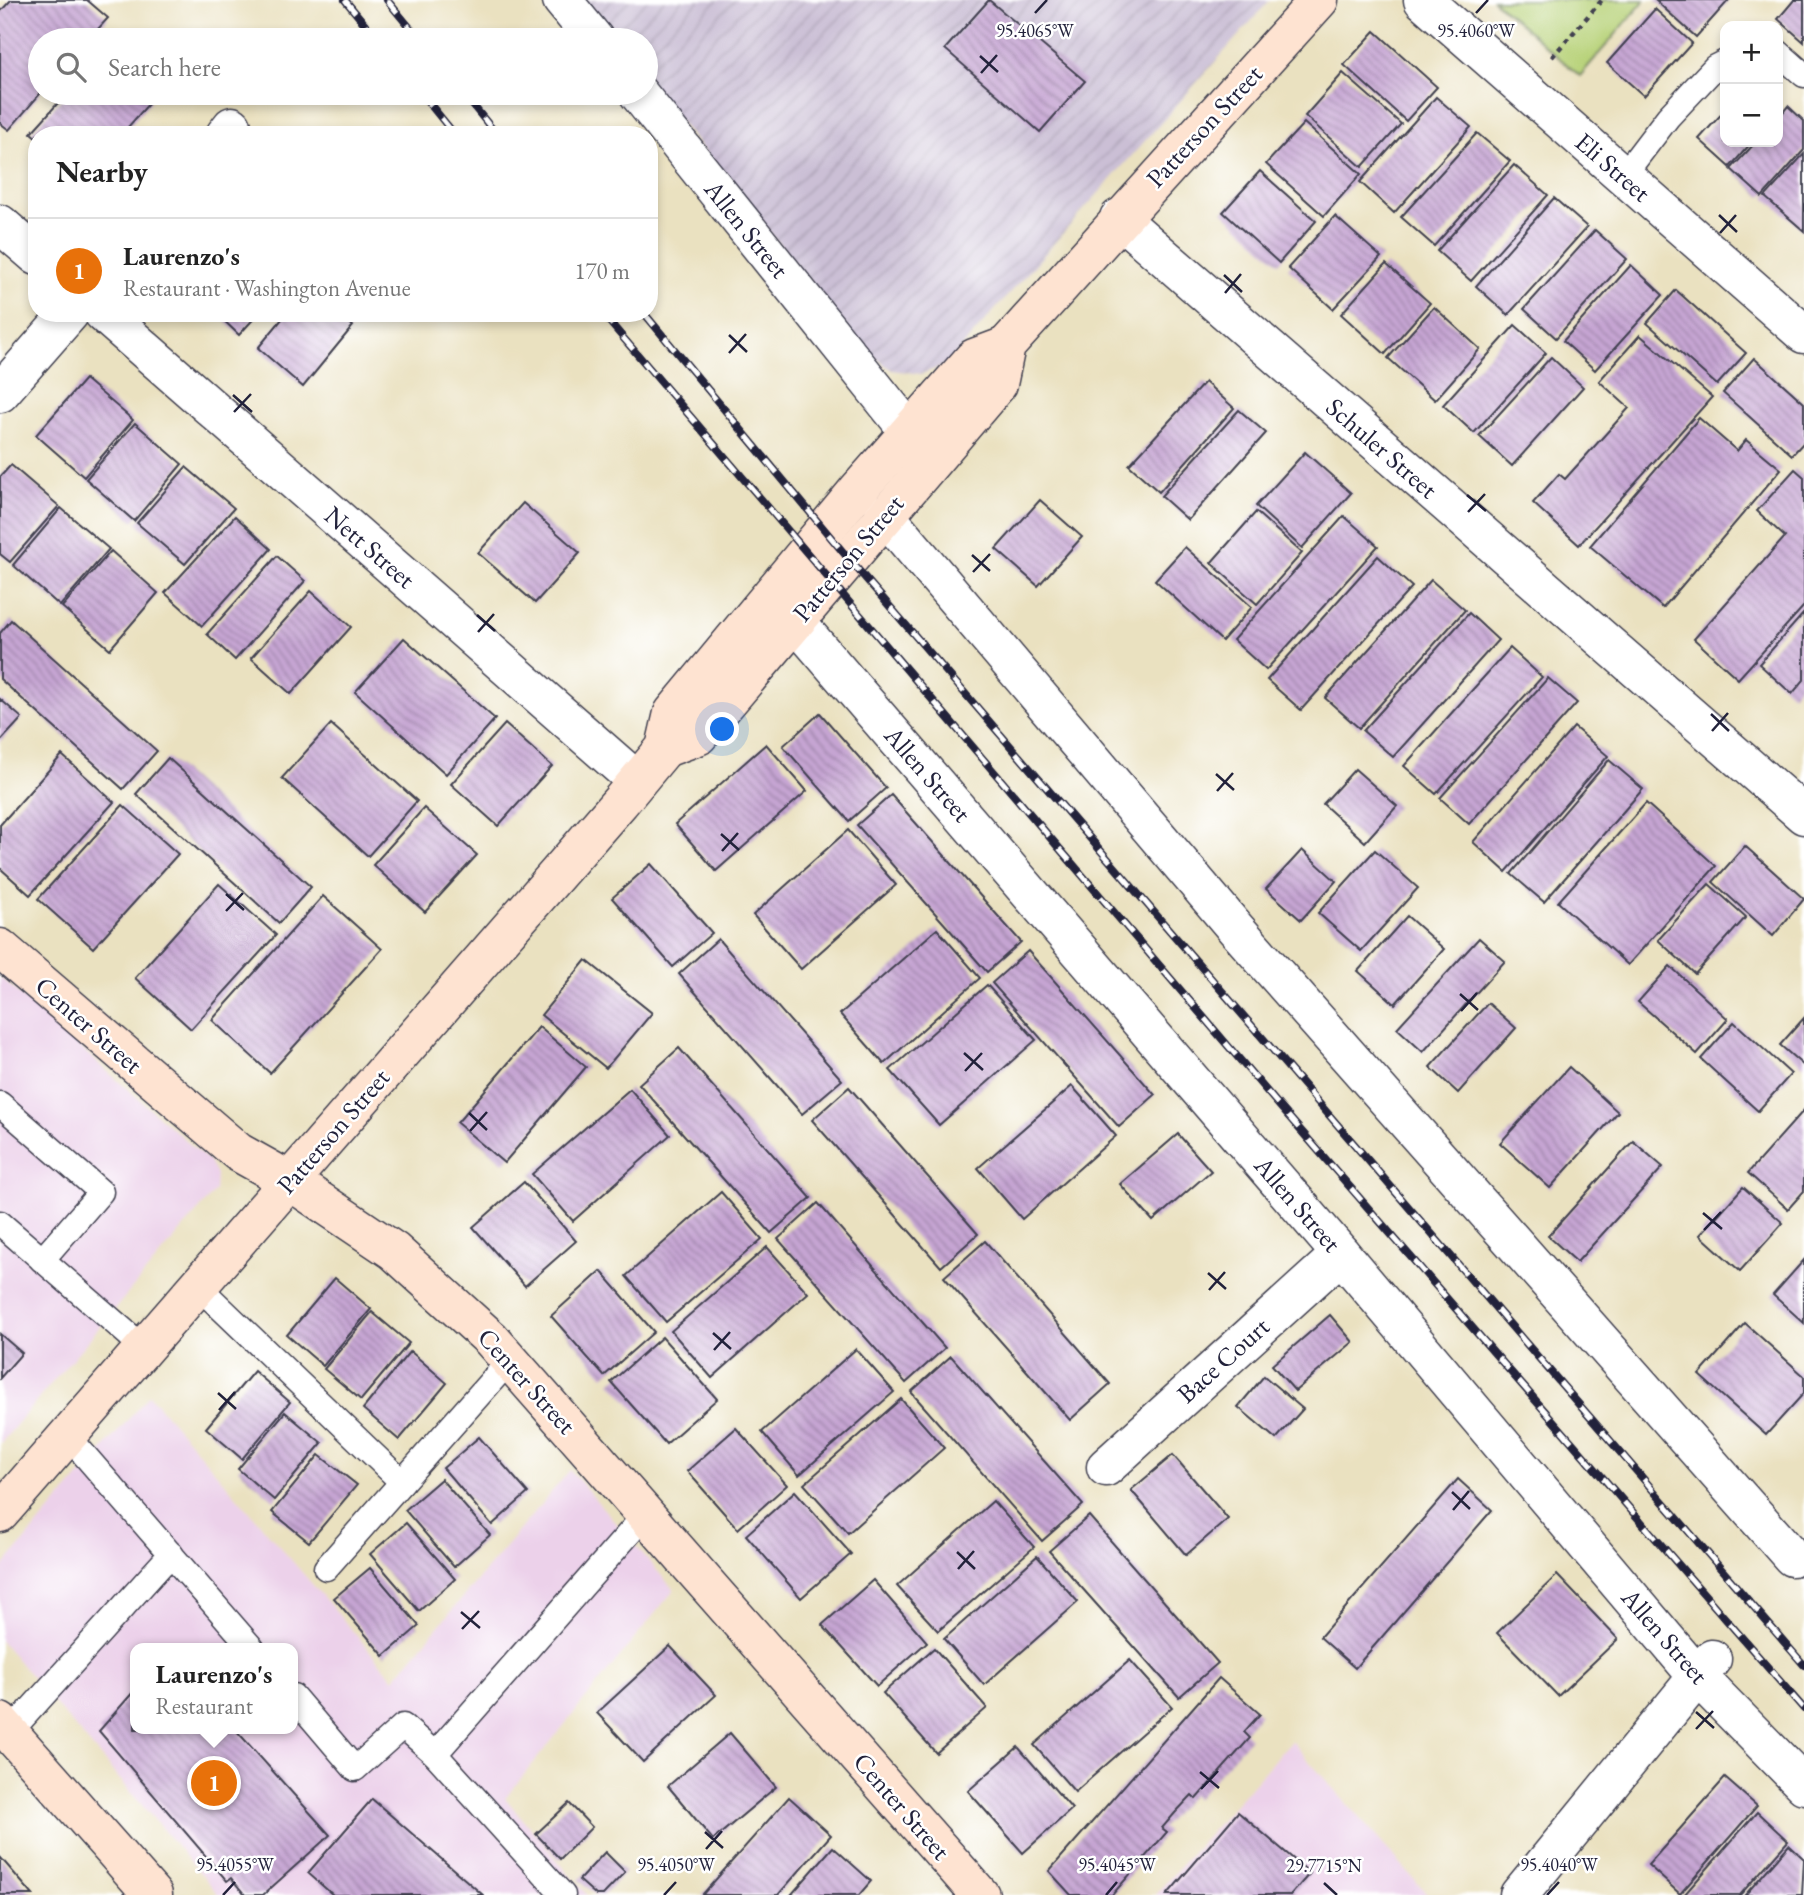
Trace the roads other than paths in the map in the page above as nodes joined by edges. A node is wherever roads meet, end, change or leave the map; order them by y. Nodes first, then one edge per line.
1 (562, 0) edge
2 (1319, 0) edge
3 (1423, 0) edge
4 (585, 28) edge
5 (1783, 56) edge
6 (1720, 64) edge
7 (1804, 75) edge
8 (648, 105) edge
9 (1623, 176) junction
10 (1119, 218) junction
11 (0, 224) edge
12 (28, 248) edge
13 (62, 322) edge
14 (113, 322) edge
15 (1804, 334) edge
16 (1006, 346) junction
17 (0, 393) edge
18 (909, 431) junction
19 (884, 514) junction
20 (795, 621) junction
21 (665, 748) junction
22 (637, 781) junction
23 (1804, 815) edge
24 (0, 948) edge
25 (0, 1104) edge
26 (290, 1181) junction
27 (0, 1223) edge
28 (1341, 1254) junction
29 (42, 1260) junction
30 (198, 1286) junction
31 (144, 1348) junction
32 (510, 1360) junction
33 (68, 1436) junction
34 (1106, 1467) dead end
35 (402, 1482) junction
36 (0, 1513) edge
37 (646, 1514) junction
38 (171, 1554) junction
39 (1789, 1561) edge
40 (326, 1568) dead end
41 (248, 1643) edge
42 (1705, 1667) junction
43 (298, 1702) edge
44 (5, 1727) edge
45 (435, 1755) junction
46 (1804, 1785) edge
47 (153, 1895) edge
48 (564, 1895) edge
49 (980, 1895) edge
50 (1519, 1895) edge

1 - 4 street
2 - 10 street, Patterson Street
3 - 9 street, Eli Street
5 - 7 lane
6 - 9 lane
8 - 18 street, Allen Street
9 - 15 street, Eli Street
10 - 16 street, Patterson Street
10 - 23 street, Schuler Street
11 - 12 street
13 - 17 street
14 - 22 street, Nett Street
16 - 18 street, Patterson Street
16 - 19 street, Patterson Street
18 - 21 street, Patterson Street
19 - 20 street, Patterson Street
19 - 39 street
20 - 21 street, Patterson Street
20 - 28 street, Allen Street
21 - 22 street, Patterson Street
22 - 26 street, Patterson Street
24 - 26 street, Center Street
25 - 29 lane
26 - 30 street, Patterson Street
26 - 32 street, Center Street
27 - 29 lane
28 - 34 street, Bace Court
28 - 42 street, Allen Street
29 - 31 lane
30 - 31 street, Patterson Street
30 - 35 lane
31 - 33 street, Patterson Street
32 - 35 lane
32 - 37 street, Center Street
33 - 36 street, Patterson Street
33 - 38 lane
35 - 40 lane
37 - 45 lane
37 - 49 street, Center Street
38 - 41 lane
38 - 44 lane
42 - 46 street, Allen Street
42 - 50 street
43 - 45 lane
44 - 47 street
45 - 48 lane

